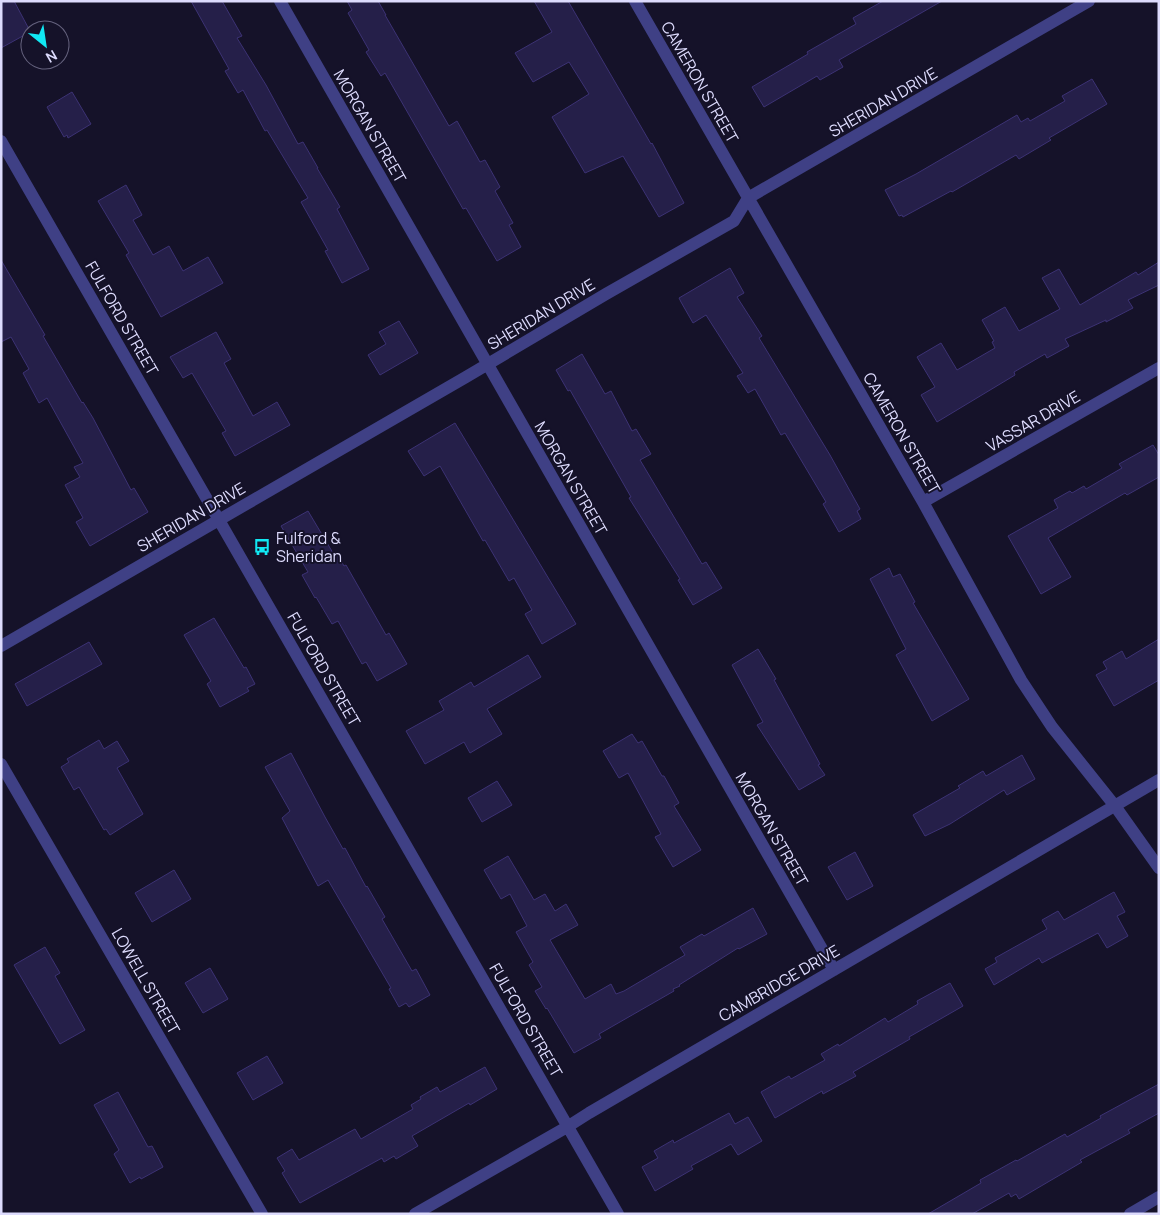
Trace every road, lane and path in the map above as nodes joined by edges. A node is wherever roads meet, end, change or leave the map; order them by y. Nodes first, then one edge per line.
1 (280, 1) edge
2 (635, 1) edge
3 (1089, 1) edge
4 (1, 141) edge
5 (748, 198) junction
6 (487, 364) junction
7 (1159, 368) edge
8 (923, 502) junction
9 (220, 520) junction
10 (1, 646) edge
11 (1, 764) edge
12 (1159, 780) edge
13 (1115, 806) junction
14 (1159, 868) edge
15 (834, 970) junction
16 (567, 1127) junction
17 (1159, 1197) edge
18 (262, 1214) edge
19 (415, 1214) edge
20 (618, 1214) edge
21 (1130, 1214) edge

1 - 6 street, MORGAN STREET
2 - 5 street, CAMERON STREET
3 - 5 street, SHERIDAN DRIVE
4 - 9 street, FULFORD STREET
5 - 6 street, SHERIDAN DRIVE
5 - 8 street, CAMERON STREET
6 - 9 street, SHERIDAN DRIVE
6 - 15 street, MORGAN STREET
7 - 8 street, VASSAR DRIVE
8 - 13 street, CAMERON STREET
9 - 10 street, SHERIDAN DRIVE
9 - 16 street, FULFORD STREET
11 - 18 street, LOWELL STREET
12 - 13 street, CAMBRIDGE DRIVE
13 - 14 street, CAMERON STREET
13 - 15 street, CAMBRIDGE DRIVE
15 - 16 street, CAMBRIDGE DRIVE
16 - 19 street, CAMBRIDGE DRIVE
16 - 20 street, FULFORD STREET
17 - 21 street

